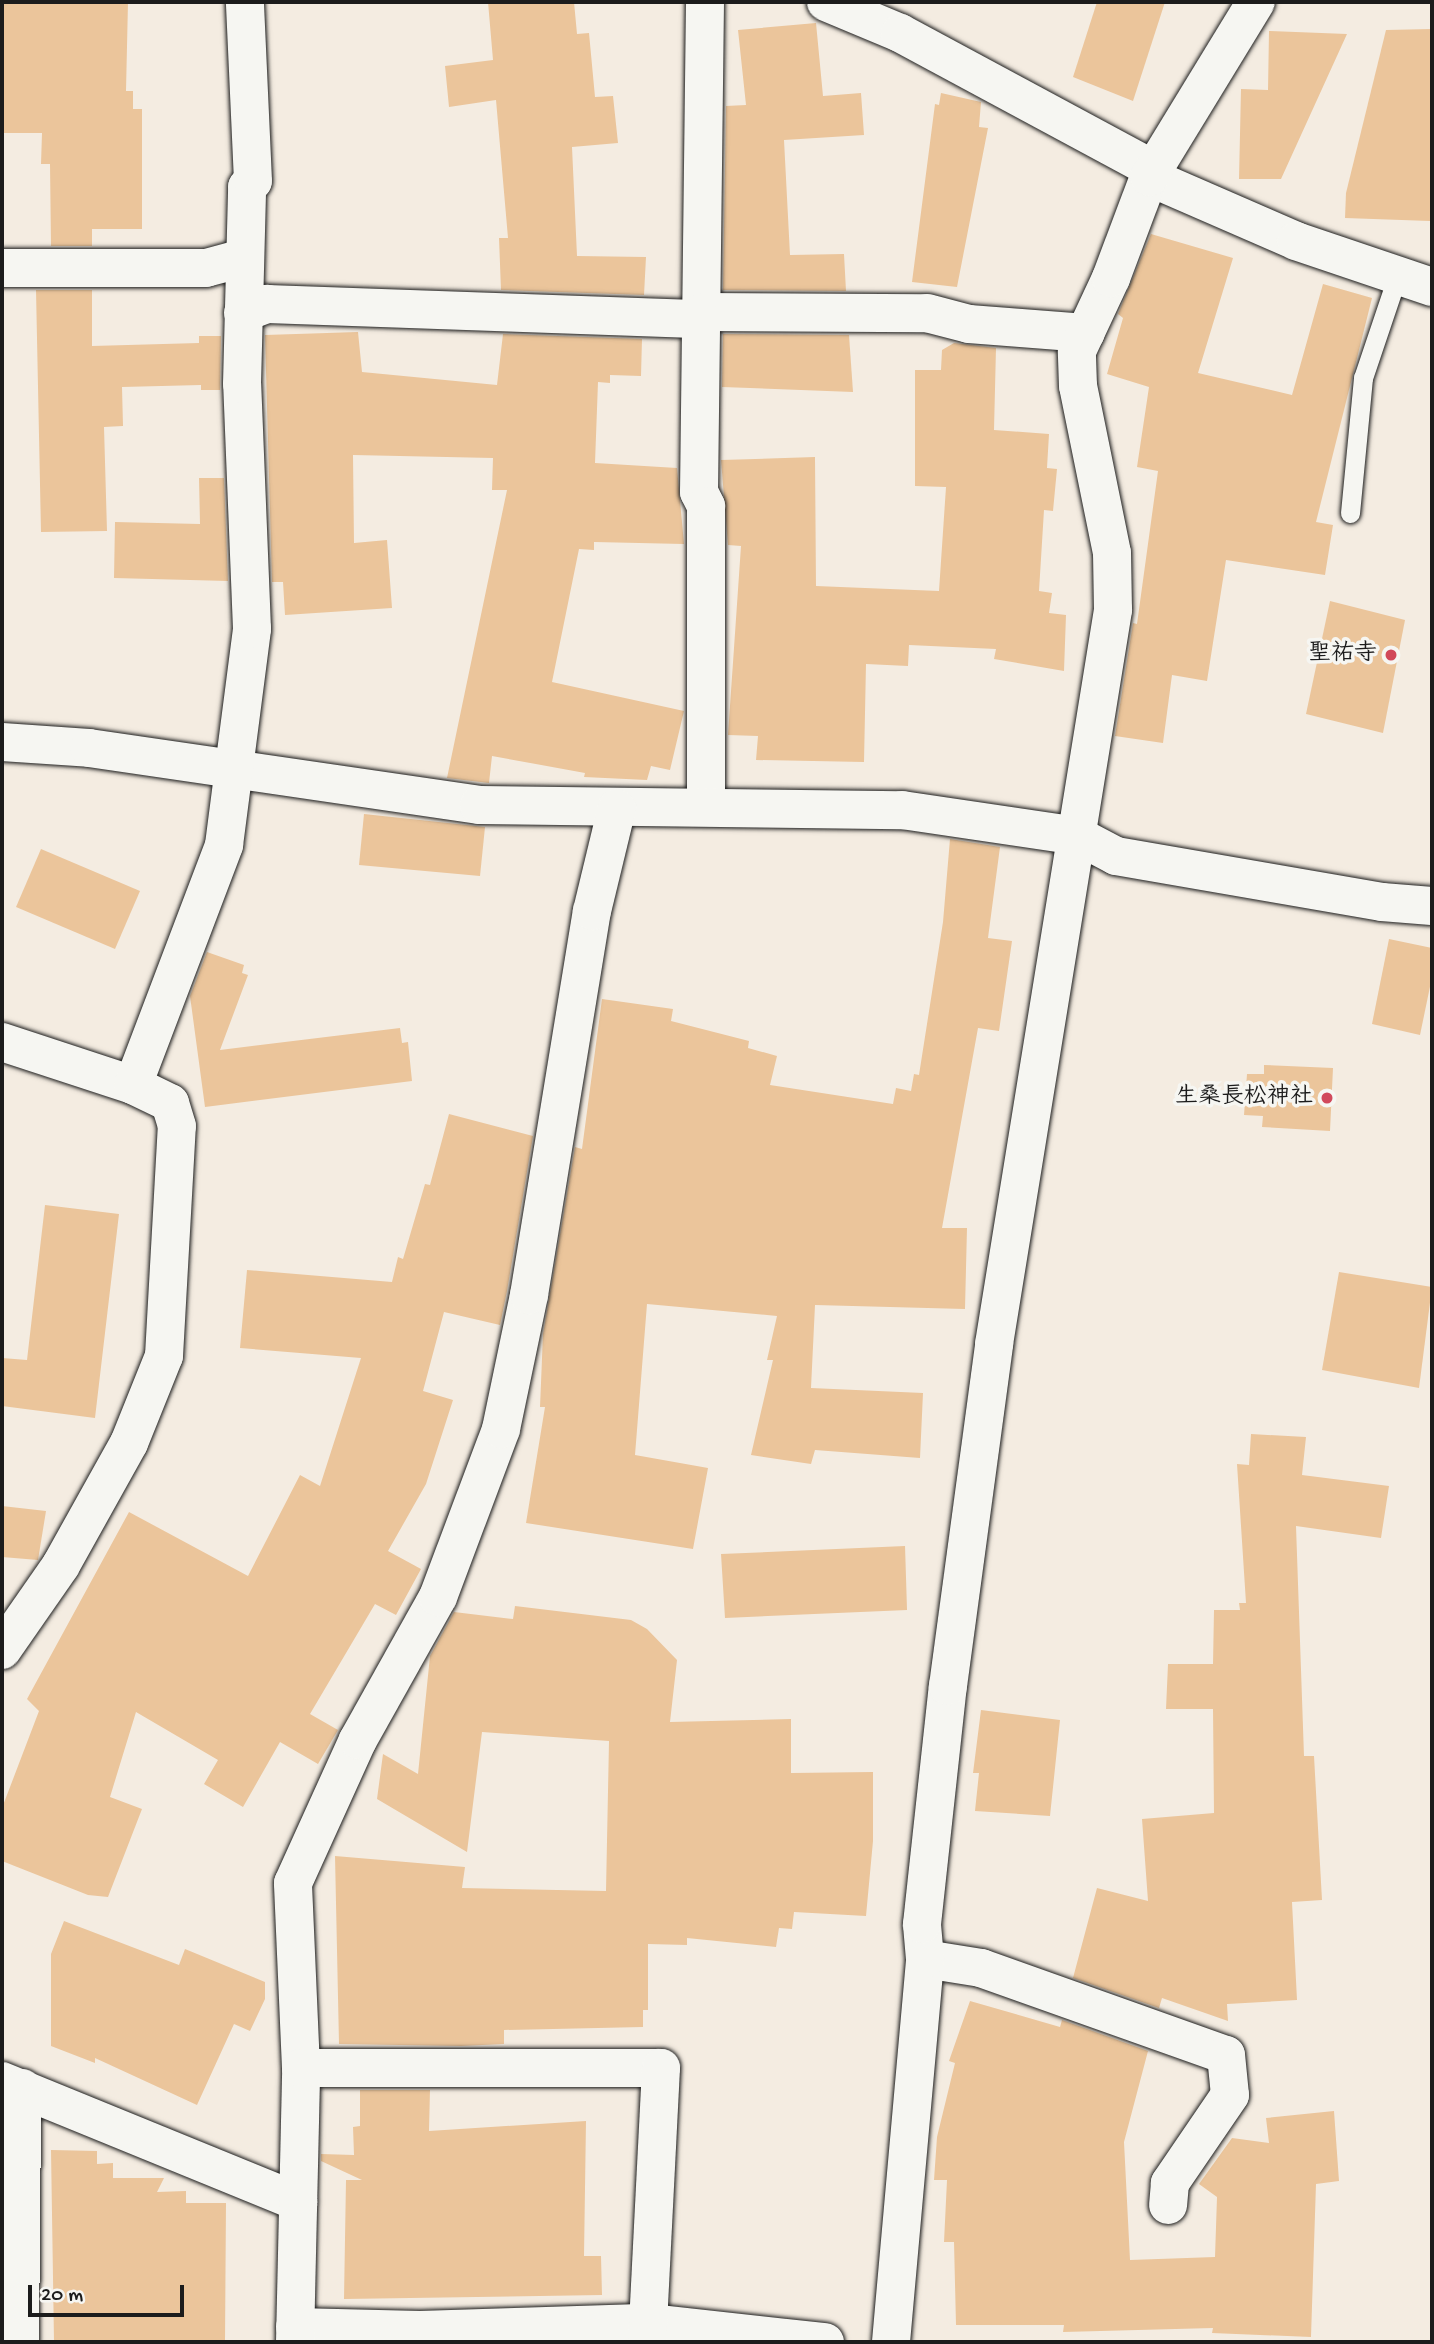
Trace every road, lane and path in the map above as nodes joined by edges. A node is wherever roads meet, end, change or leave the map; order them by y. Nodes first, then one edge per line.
1 (245, 2) edge
2 (705, 2) edge
3 (826, 2) edge
4 (1256, 2) edge
5 (1152, 174) junction
6 (244, 258) junction
7 (2, 268) edge
8 (1415, 281) edge
9 (243, 313) junction
10 (702, 315) junction
11 (1086, 333) junction
12 (1350, 513) dead end
13 (2, 742) edge
14 (237, 771) junction
15 (705, 806) junction
16 (617, 808) junction
17 (1078, 836) junction
18 (1432, 906) edge
19 (2, 1042) edge
20 (133, 1085) junction
21 (2, 1650) edge
22 (925, 1959) junction
23 (301, 2068) junction
24 (12, 2085) edge
25 (298, 2202) junction
26 (1168, 2205) dead end
27 (648, 2333) edge
28 (295, 2335) edge
29 (20, 2342) edge
30 (825, 2342) edge
31 (891, 2342) edge

1 - 6 street
2 - 10 street
3 - 5 street
4 - 5 street
5 - 8 street
5 - 11 street
6 - 7 street
6 - 9 street
8 - 12 lane
9 - 10 street
9 - 14 street
10 - 11 street
10 - 15 street
11 - 17 street
13 - 14 street
14 - 16 street
14 - 20 street
15 - 16 street
15 - 17 street
16 - 23 street
17 - 18 street
17 - 22 street
19 - 20 street
20 - 21 street
22 - 26 street
22 - 31 street
23 - 25 street
23 - 27 street
24 - 25 street
24 - 29 street
25 - 28 street
27 - 28 street
27 - 30 street

